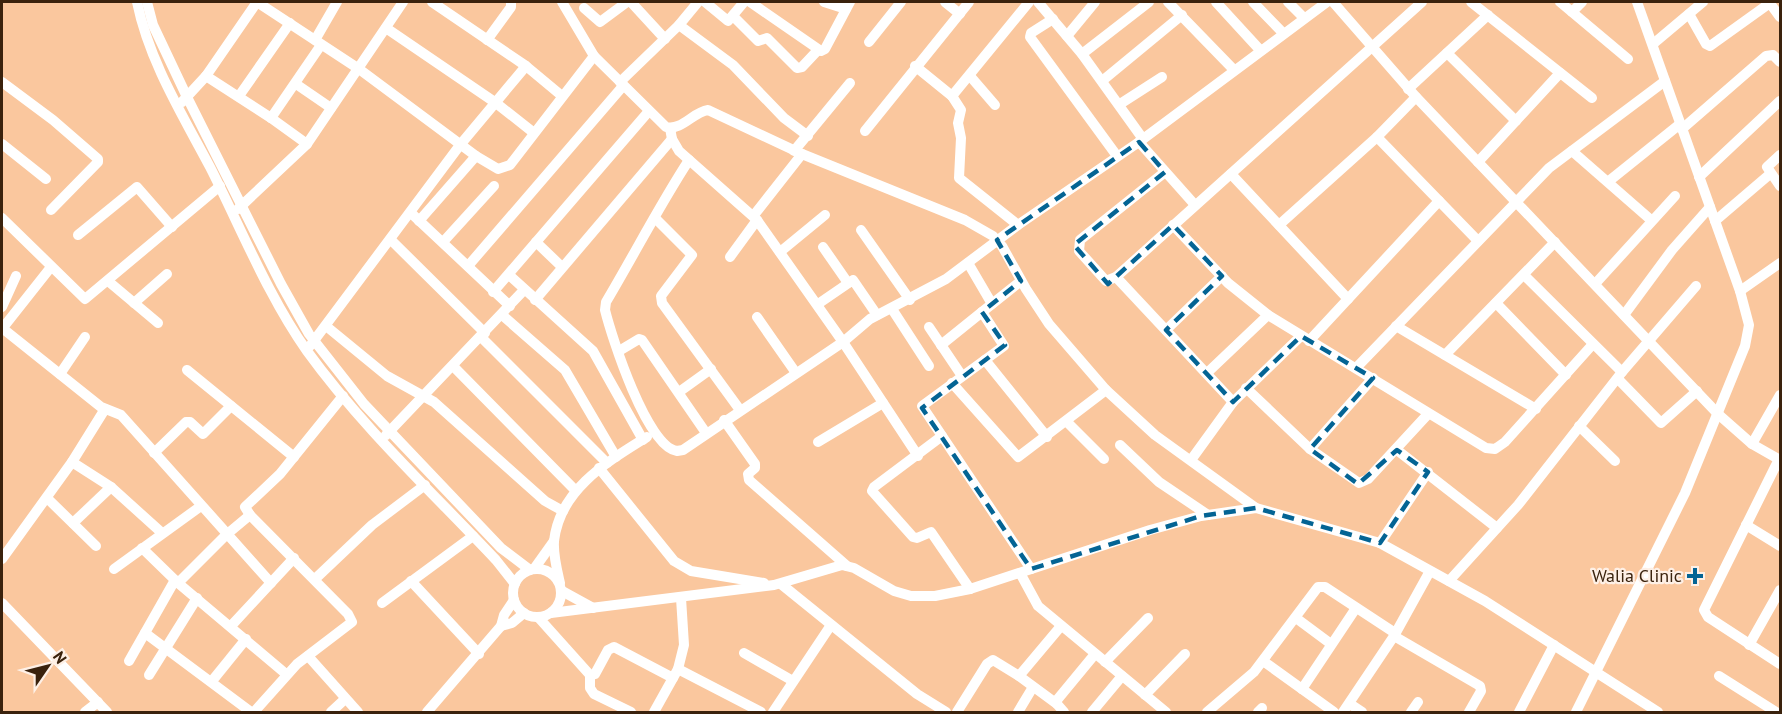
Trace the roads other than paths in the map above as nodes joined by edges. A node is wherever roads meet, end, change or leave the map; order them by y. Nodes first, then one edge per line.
1 (136, 2) edge
2 (147, 2) edge
3 (257, 2) edge
4 (337, 2) edge
5 (403, 2) edge
6 (432, 2) edge
7 (511, 2) edge
8 (562, 2) edge
9 (629, 2) edge
10 (698, 2) edge
11 (705, 2) edge
12 (744, 2) edge
13 (750, 2) edge
14 (824, 2) edge
15 (901, 2) edge
16 (945, 2) edge
17 (969, 2) edge
18 (1029, 2) edge
19 (1038, 2) edge
20 (1095, 2) edge
21 (1149, 2) edge
22 (1168, 2) edge
23 (1216, 2) edge
24 (1253, 2) edge
25 (1288, 2) edge
26 (1327, 2) edge
27 (1334, 2) edge
28 (1420, 2) edge
29 (1471, 2) edge
30 (1560, 2) edge
31 (1582, 2) edge
32 (1703, 2) edge
33 (1770, 2) edge
34 (1640, 3) edge
35 (582, 5) edge
36 (848, 5) edge
37 (1572, 12) junction
38 (960, 14) junction
39 (1689, 14) junction
40 (1182, 15) junction
41 (1488, 15) junction
42 (572, 17) junction
43 (734, 17) junction
44 (1303, 17) junction
45 (1780, 17) edge
46 (1053, 19) junction
47 (290, 23) junction
48 (679, 25) junction
49 (386, 28) junction
50 (1283, 33) junction
51 (1067, 36) junction
52 (665, 39) junction
53 (487, 40) junction
54 (318, 42) junction
55 (869, 42) dead end
56 (1653, 44) junction
57 (1371, 46) junction
58 (818, 50) junction
59 (1260, 50) junction
60 (1447, 53) junction
61 (1082, 54) junction
62 (594, 56) junction
63 (1628, 59) dead end
64 (1780, 62) edge
65 (526, 66) junction
66 (915, 66) junction
67 (359, 69) junction
68 (1234, 70) junction
69 (1560, 73) junction
70 (206, 76) junction
71 (970, 76) junction
72 (1162, 77) dead end
73 (1102, 81) junction
74 (1665, 81) junction
75 (2, 82) edge
76 (850, 83) dead end
77 (296, 84) junction
78 (621, 84) junction
79 (1412, 93) junction
80 (239, 96) junction
81 (562, 96) junction
82 (952, 96) junction
83 (187, 97) junction
84 (1592, 98) dead end
85 (1780, 101) edge
86 (496, 104) junction
87 (1120, 104) junction
88 (995, 105) dead end
89 (178, 106) junction
90 (332, 108) junction
91 (649, 111) junction
92 (271, 118) junction
93 (1516, 122) junction
94 (1681, 126) junction
95 (865, 131) dead end
96 (534, 133) junction
97 (671, 134) junction
98 (808, 136) junction
99 (1377, 137) junction
100 (1141, 140) junction
101 (2, 144) edge
102 (307, 144) junction
103 (460, 145) junction
104 (1572, 151) junction
105 (798, 152) junction
106 (1780, 154) edge
107 (476, 156) junction
108 (1117, 156) junction
109 (689, 160) junction
110 (1478, 162) junction
111 (1165, 172) junction
112 (1231, 174) junction
113 (1770, 174) junction
114 (1699, 177) junction
115 (46, 179) dead end
116 (1608, 181) junction
117 (220, 186) junction
118 (494, 186) dead end
119 (1780, 186) edge
120 (1675, 196) dead end
121 (1439, 201) junction
122 (1516, 202) junction
123 (1195, 205) junction
124 (243, 206) junction
125 (1710, 207) junction
126 (51, 210) dead end
127 (233, 213) junction
128 (825, 215) dead end
129 (415, 217) junction
130 (2, 218) edge
131 (756, 218) junction
132 (656, 219) junction
133 (1651, 220) junction
134 (1715, 221) junction
135 (1018, 225) junction
136 (1173, 225) junction
137 (1279, 225) junction
138 (172, 227) junction
139 (861, 230) dead end
140 (78, 235) dead end
141 (391, 240) junction
142 (998, 240) junction
143 (1478, 241) junction
144 (443, 242) junction
145 (536, 242) junction
146 (1555, 243) junction
147 (823, 247) dead end
148 (780, 252) junction
149 (730, 257) dead end
150 (968, 263) junction
151 (1780, 263) edge
152 (468, 266) junction
153 (51, 267) junction
154 (562, 267) junction
155 (167, 274) dead end
156 (509, 275) junction
157 (1524, 275) junction
158 (16, 276) dead end
159 (1222, 276) junction
160 (1116, 277) junction
161 (108, 281) junction
162 (1021, 281) junction
163 (848, 283) junction
164 (1595, 284) junction
165 (1696, 286) dead end
166 (524, 290) junction
167 (1740, 291) junction
168 (494, 292) junction
169 (1348, 299) junction
170 (535, 300) junction
171 (910, 300) junction
172 (134, 303) junction
173 (1496, 303) junction
174 (818, 304) junction
175 (992, 304) junction
176 (2, 307) edge
177 (892, 309) junction
178 (506, 310) junction
179 (982, 312) junction
180 (877, 315) junction
181 (1268, 315) junction
182 (1624, 315) junction
183 (757, 317) dead end
184 (158, 323) dead end
185 (326, 326) junction
186 (1396, 326) junction
187 (928, 327) dead end
188 (2, 328) edge
189 (1166, 330) junction
190 (483, 335) junction
191 (85, 336) dead end
192 (1305, 338) junction
193 (315, 341) junction
194 (843, 342) junction
195 (1650, 342) junction
196 (1593, 344) junction
197 (940, 345) junction
198 (307, 350) junction
199 (619, 351) junction
200 (1445, 355) junction
201 (985, 360) junction
202 (453, 366) junction
203 (929, 366) dead end
204 (1356, 368) junction
205 (711, 369) junction
206 (187, 370) dead end
207 (796, 373) junction
208 (1207, 373) junction
209 (60, 374) junction
210 (1566, 375) junction
211 (1620, 375) junction
212 (962, 376) junction
213 (1373, 378) junction
214 (952, 383) junction
215 (1246, 388) junction
216 (1106, 390) junction
217 (1697, 391) junction
218 (679, 392) junction
219 (423, 395) junction
220 (1780, 395) edge
221 (343, 396) junction
222 (1233, 402) junction
223 (883, 403) junction
224 (231, 406) junction
225 (105, 409) junction
226 (1536, 409) junction
227 (740, 410) junction
228 (1428, 414) junction
229 (1718, 414) junction
230 (724, 420) junction
231 (1066, 422) junction
232 (1579, 426) junction
233 (655, 432) junction
234 (706, 433) junction
235 (385, 435) junction
236 (942, 436) junction
237 (1047, 436) junction
238 (643, 440) junction
239 (818, 442) dead end
240 (1752, 444) junction
241 (1120, 445) dead end
242 (1311, 449) junction
243 (1397, 450) junction
244 (154, 453) junction
245 (918, 456) junction
246 (294, 457) junction
247 (1104, 459) dead end
248 (1191, 460) junction
249 (1780, 460) edge
250 (1615, 461) dead end
251 (72, 462) junction
252 (607, 463) junction
253 (1428, 472) junction
254 (425, 485) junction
255 (111, 487) junction
256 (575, 490) junction
257 (47, 498) junction
258 (201, 506) junction
259 (1256, 508) junction
260 (563, 511) junction
261 (250, 515) junction
262 (1208, 515) junction
263 (73, 523) junction
264 (1746, 525) junction
265 (1497, 528) junction
266 (162, 533) junction
267 (226, 535) junction
268 (473, 536) junction
269 (554, 542) junction
270 (1380, 543) junction
271 (96, 546) dead end
272 (1780, 546) edge
273 (142, 548) junction
274 (294, 558) junction
275 (2, 559) edge
276 (847, 566) junction
277 (114, 569) dead end
278 (532, 569) junction
279 (1026, 571) junction
280 (1430, 571) junction
281 (315, 579) junction
282 (411, 581) junction
283 (1449, 581) junction
284 (176, 582) junction
285 (271, 583) junction
286 (515, 584) junction
287 (778, 585) junction
288 (561, 587) junction
289 (970, 590) junction
290 (1780, 590) edge
291 (197, 598) junction
292 (681, 598) junction
293 (514, 600) junction
294 (2, 603) edge
295 (382, 603) dead end
296 (594, 608) junction
297 (1356, 608) junction
298 (524, 613) junction
299 (551, 613) junction
300 (538, 617) junction
301 (1148, 618) dead end
302 (1296, 618) junction
303 (831, 625) junction
304 (231, 626) junction
305 (501, 626) junction
306 (1061, 626) junction
307 (145, 633) junction
308 (1395, 634) junction
309 (246, 639) junction
310 (1331, 644) junction
311 (1554, 645) junction
312 (1749, 645) junction
313 (166, 647) junction
314 (744, 653) dead end
315 (479, 654) junction
316 (1095, 654) junction
317 (1185, 654) dead end
318 (308, 656) junction
319 (129, 661) dead end
320 (1263, 661) junction
321 (1104, 662) junction
322 (1780, 664) edge
323 (1597, 673) junction
324 (286, 674) junction
325 (676, 674) junction
326 (149, 675) dead end
327 (590, 675) junction
328 (1019, 675) junction
329 (1122, 676) junction
330 (1719, 676) dead end
331 (212, 681) junction
332 (793, 681) junction
333 (1033, 687) junction
334 (1302, 689) junction
335 (1145, 694) junction
336 (344, 700) junction
337 (98, 702) junction
338 (1418, 702) dead end
339 (1643, 703) junction
340 (1061, 708) edge
341 (1346, 708) edge
342 (430, 709) edge
343 (85, 712) edge
344 (107, 712) edge
345 (252, 712) edge
346 (331, 712) edge
347 (358, 712) edge
348 (444, 712) edge
349 (630, 712) edge
350 (654, 712) edge
351 (761, 712) edge
352 (773, 712) edge
353 (946, 712) edge
354 (957, 712) edge
355 (1018, 712) edge
356 (1092, 712) edge
357 (1166, 712) edge
358 (1207, 712) edge
359 (1334, 712) edge
360 (1362, 712) edge
361 (1411, 712) edge
362 (1469, 712) edge
363 (1519, 712) edge
364 (1576, 712) edge
365 (1635, 712) edge
366 (1659, 712) edge
367 (1779, 712) edge

1 - 89 street
2 - 83 street
3 - 47 street
3 - 70 street
4 - 54 street
5 - 49 street
6 - 53 street
7 - 53 street
8 - 42 street
9 - 35 street
9 - 52 street
10 - 48 street
11 - 43 street
12 - 43 street
13 - 58 street
14 - 36 street
15 - 55 street
16 - 38 street
17 - 38 street
18 - 71 street
19 - 46 street
20 - 51 street
21 - 61 street
22 - 40 street
23 - 59 street
24 - 50 street
25 - 44 street
26 - 44 street
27 - 57 street
28 - 57 street
29 - 41 street
30 - 37 street
31 - 37 street
32 - 39 street
33 - 39 street
33 - 45 street
34 - 56 street
35 - 42 street
36 - 58 street
37 - 63 street
38 - 66 street
39 - 56 street
40 - 68 street
40 - 73 street
41 - 60 street
41 - 69 street
42 - 62 street
43 - 58 street
44 - 50 street
46 - 51 street
46 - 108 street
47 - 54 street
47 - 80 street
48 - 52 street
48 - 98 street
49 - 67 street
49 - 86 street
50 - 59 street
51 - 61 street
52 - 78 street
53 - 65 street
54 - 67 street
54 - 77 street
56 - 74 street
57 - 79 street
57 - 112 street
59 - 68 street
60 - 79 street
60 - 93 street
61 - 73 street
62 - 78 street
62 - 81 street
64 - 94 street
65 - 81 street
65 - 86 street
66 - 82 street
66 - 95 street
67 - 90 street
67 - 103 street
68 - 100 street
69 - 84 street
69 - 93 street
70 - 80 street
70 - 83 street
71 - 82 street
71 - 88 street
72 - 87 street
73 - 87 street
74 - 94 street
74 - 104 street
75 - 126 street
76 - 98 street
77 - 90 street
77 - 92 street
78 - 91 street
78 - 152 street
79 - 99 street
79 - 110 street
80 - 92 street
81 - 96 street
82 - 135 street
83 - 89 street
83 - 124 street
85 - 114 street
86 - 96 street
86 - 103 street
87 - 100 street
89 - 117 street
90 - 102 street
91 - 97 street
91 - 145 street
92 - 102 street
93 - 110 street
94 - 114 street
94 - 116 street
96 - 107 street
97 - 105 street
97 - 109 street
97 - 154 street
98 - 105 street
99 - 121 street
99 - 137 street
100 - 108 street
100 - 111 street
101 - 115 street
102 - 124 street
103 - 107 street
103 - 129 street
104 - 116 street
104 - 122 street
105 - 131 street
105 - 142 street
106 - 113 street
107 - 129 street
108 - 135 street
109 - 131 street
109 - 132 street
110 - 122 street
111 - 123 street
111 - 160 street
112 - 123 street
112 - 137 street
113 - 119 street
113 - 134 street
114 - 125 street
116 - 133 street
117 - 127 street
117 - 138 street
118 - 144 street
120 - 133 street
121 - 143 street
121 - 169 street
122 - 143 street
122 - 146 street
123 - 136 street
124 - 127 street
124 - 193 street
125 - 134 street
125 - 182 street
127 - 198 street
128 - 148 street
129 - 141 street
129 - 144 street
130 - 153 street
131 - 148 street
131 - 149 street
132 - 199 street
132 - 205 street
133 - 164 street
134 - 167 street
135 - 142 street
136 - 159 street
136 - 160 street
137 - 169 street
138 - 140 street
138 - 161 street
139 - 171 street
141 - 185 street
141 - 190 street
142 - 150 street
142 - 162 street
143 - 186 street
144 - 152 street
145 - 154 street
145 - 156 street
146 - 157 street
146 - 164 street
147 - 163 street
148 - 174 street
150 - 171 street
150 - 175 street
151 - 167 street
152 - 168 street
153 - 161 street
153 - 188 street
154 - 170 street
155 - 172 street
156 - 166 street
156 - 168 street
157 - 173 street
157 - 196 street
158 - 176 street
159 - 181 street
159 - 189 street
160 - 189 street
161 - 172 street
162 - 175 street
162 - 216 street
163 - 174 street
163 - 180 street
164 - 182 street
165 - 195 street
166 - 170 street
166 - 178 street
167 - 229 street
168 - 178 street
169 - 192 street
170 - 238 street
171 - 177 street
172 - 184 street
173 - 200 street
173 - 210 street
174 - 194 street
175 - 179 street
177 - 180 street
177 - 203 street
178 - 190 street
178 - 252 street
179 - 197 street
179 - 201 street
180 - 194 street
181 - 192 street
181 - 208 street
182 - 195 street
183 - 207 street
185 - 193 street
185 - 219 street
186 - 200 street
186 - 204 street
187 - 197 street
188 - 209 street
189 - 208 street
190 - 202 street
190 - 252 street
191 - 209 street
192 - 204 street
192 - 215 street
193 - 198 street
193 - 235 street
194 - 207 street
194 - 223 street
195 - 211 street
195 - 217 street
196 - 210 street
196 - 211 street
197 - 212 street
198 - 221 street
199 - 218 street
199 - 233 street
200 - 226 street
201 - 212 street
201 - 237 street
202 - 219 street
202 - 256 street
204 - 213 street
205 - 218 street
205 - 227 street
206 - 224 street
207 - 227 street
208 - 222 street
209 - 225 street
210 - 226 street
211 - 217 street
211 - 232 street
212 - 214 street
213 - 228 street
213 - 242 street
214 - 236 street
214 - 237 street
215 - 222 street
215 - 242 street
216 - 231 street
216 - 248 street
217 - 229 street
218 - 234 street
219 - 235 street
219 - 260 street
220 - 240 street
221 - 235 street
221 - 246 street
222 - 248 street
223 - 239 street
223 - 245 street
224 - 244 street
224 - 246 street
225 - 244 street
225 - 251 street
226 - 228 street
227 - 230 street
228 - 243 street
229 - 240 street
229 - 323 street
230 - 234 street
230 - 276 street
231 - 237 street
231 - 247 street
232 - 250 street
232 - 265 street
233 - 234 street
233 - 238 street
235 - 254 street
235 - 278 street
236 - 245 street
236 - 279 street
238 - 252 street
240 - 249 street
241 - 262 street
242 - 243 street
243 - 253 street
244 - 258 street
245 - 289 street
246 - 261 street
248 - 259 street
249 - 264 street
251 - 255 street
251 - 257 street
252 - 256 street
252 - 287 street
253 - 265 street
253 - 270 street
254 - 268 street
254 - 281 street
255 - 263 street
255 - 266 street
256 - 260 street
257 - 263 street
257 - 275 street
258 - 266 street
258 - 267 street
259 - 262 street
259 - 270 street
260 - 269 street
261 - 267 street
261 - 274 street
262 - 279 street
263 - 271 street
264 - 272 street
264 - 312 street
265 - 283 street
266 - 273 street
267 - 284 street
267 - 285 street
268 - 282 street
268 - 286 street
269 - 278 street
269 - 288 street
270 - 280 street
273 - 277 street
273 - 284 street
274 - 281 street
274 - 285 street
276 - 287 street
276 - 289 street
278 - 286 street
278 - 288 street
279 - 289 street
279 - 306 street
280 - 283 street
280 - 308 street
281 - 318 street
282 - 295 street
282 - 315 street
283 - 311 street
284 - 291 street
284 - 307 street
285 - 304 street
286 - 293 street
287 - 292 street
287 - 303 street
288 - 296 street
288 - 299 street
290 - 312 street
291 - 304 street
291 - 313 street
292 - 296 street
292 - 325 street
293 - 298 street
293 - 305 street
294 - 337 street
296 - 299 street
297 - 302 street
297 - 308 street
297 - 310 street
298 - 300 street
298 - 305 street
299 - 300 street
300 - 327 street
301 - 321 street
302 - 310 street
302 - 320 street
303 - 332 street
303 - 353 street
304 - 309 street
305 - 315 street
306 - 316 street
306 - 328 street
307 - 313 street
307 - 319 street
308 - 341 street
308 - 362 street
309 - 324 street
309 - 331 street
310 - 334 street
311 - 323 street
311 - 363 street
312 - 322 street
313 - 326 street
313 - 331 street
314 - 332 street
315 - 342 street
316 - 321 street
316 - 340 street
317 - 335 street
318 - 324 street
318 - 336 street
320 - 334 street
320 - 358 street
321 - 329 street
323 - 339 street
323 - 364 street
324 - 345 street
325 - 327 street
325 - 350 street
325 - 351 street
327 - 349 street
328 - 333 street
328 - 354 street
329 - 335 street
329 - 356 street
330 - 367 street
331 - 345 street
332 - 352 street
333 - 340 street
333 - 355 street
334 - 359 street
335 - 357 street
336 - 346 street
336 - 347 street
337 - 343 street
337 - 344 street
338 - 361 street
339 - 365 street
339 - 366 street
341 - 360 street
342 - 348 street

